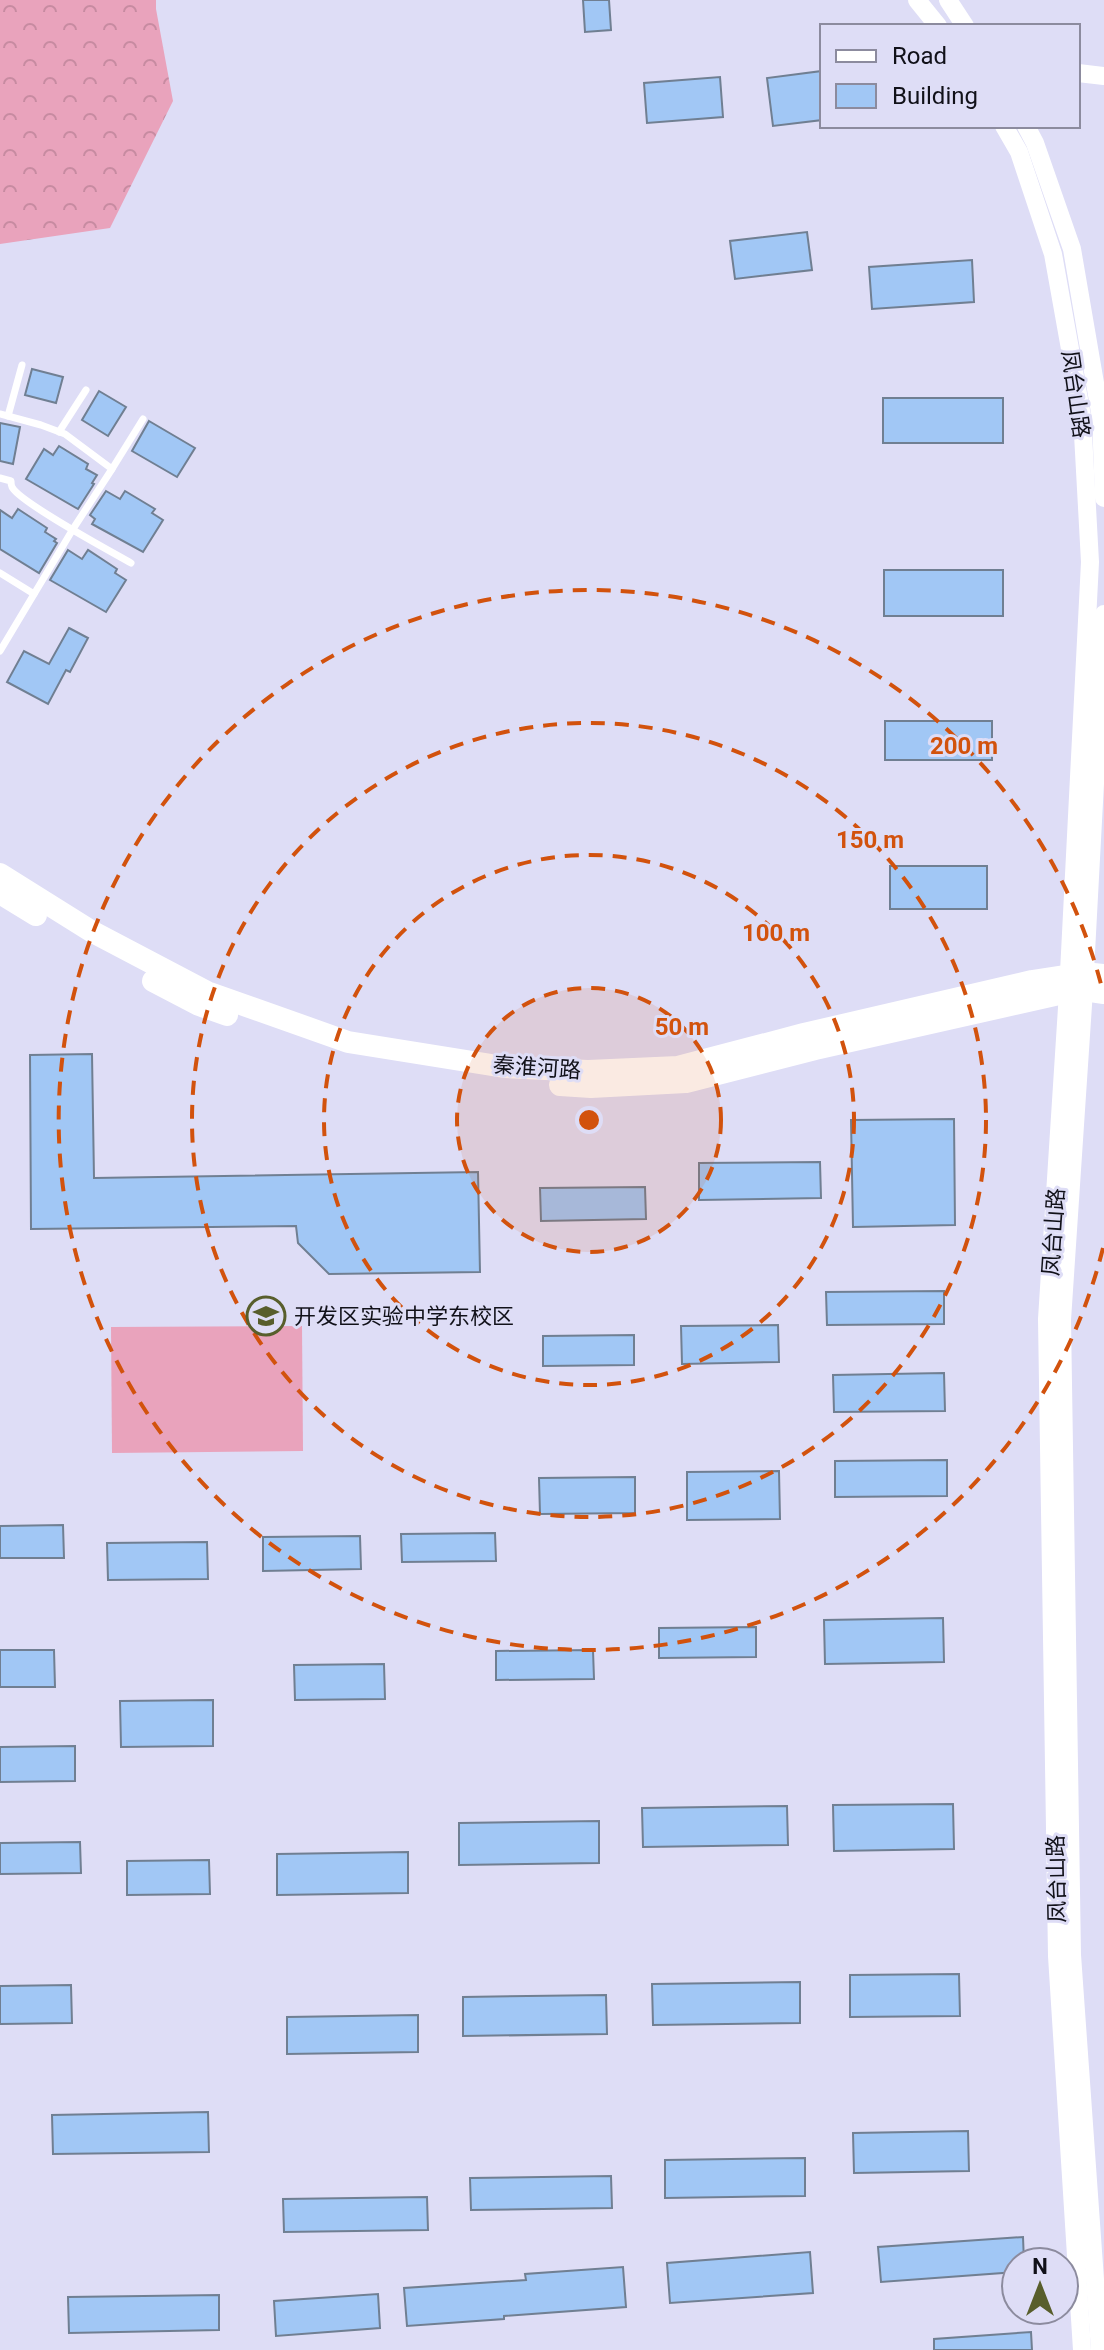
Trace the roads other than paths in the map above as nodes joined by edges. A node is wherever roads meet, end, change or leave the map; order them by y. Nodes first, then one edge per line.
1 (917, 0) edge
2 (948, 0) edge
3 (936, 24) edge
4 (964, 24) edge
5 (1080, 73) edge
6 (1104, 79) edge
7 (1080, 84) edge
8 (1005, 128) edge
9 (1029, 128) edge
10 (22, 365) dead end
11 (86, 390) dead end
12 (4, 415) edge
13 (143, 419) dead end
14 (59, 432) junction
15 (112, 469) junction
16 (0, 478) edge
17 (1104, 498) edge
18 (73, 529) junction
19 (131, 563) dead end
20 (0, 573) edge
21 (34, 594) junction
22 (1104, 614) edge
23 (0, 651) edge
24 (0, 874) edge
25 (0, 893) edge
26 (1085, 983) edge
27 (1082, 2350) edge
28 (1100, 2350) edge

1 - 3 street
2 - 4 street
5 - 6 street
6 - 7 street
8 - 26 street, 凤台山路
9 - 17 street, 凤台山路
10 - 12 lane
11 - 14 lane
12 - 14 lane
13 - 15 lane
14 - 15 lane
15 - 18 lane
16 - 18 lane
18 - 19 lane
18 - 21 lane
20 - 21 lane
21 - 23 lane
22 - 26 street, 凤台山路
24 - 26 main road, 秦淮河路
25 - 26 main road, 秦淮河路
26 - 27 street, 凤台山路
26 - 28 street, 凤台山路

